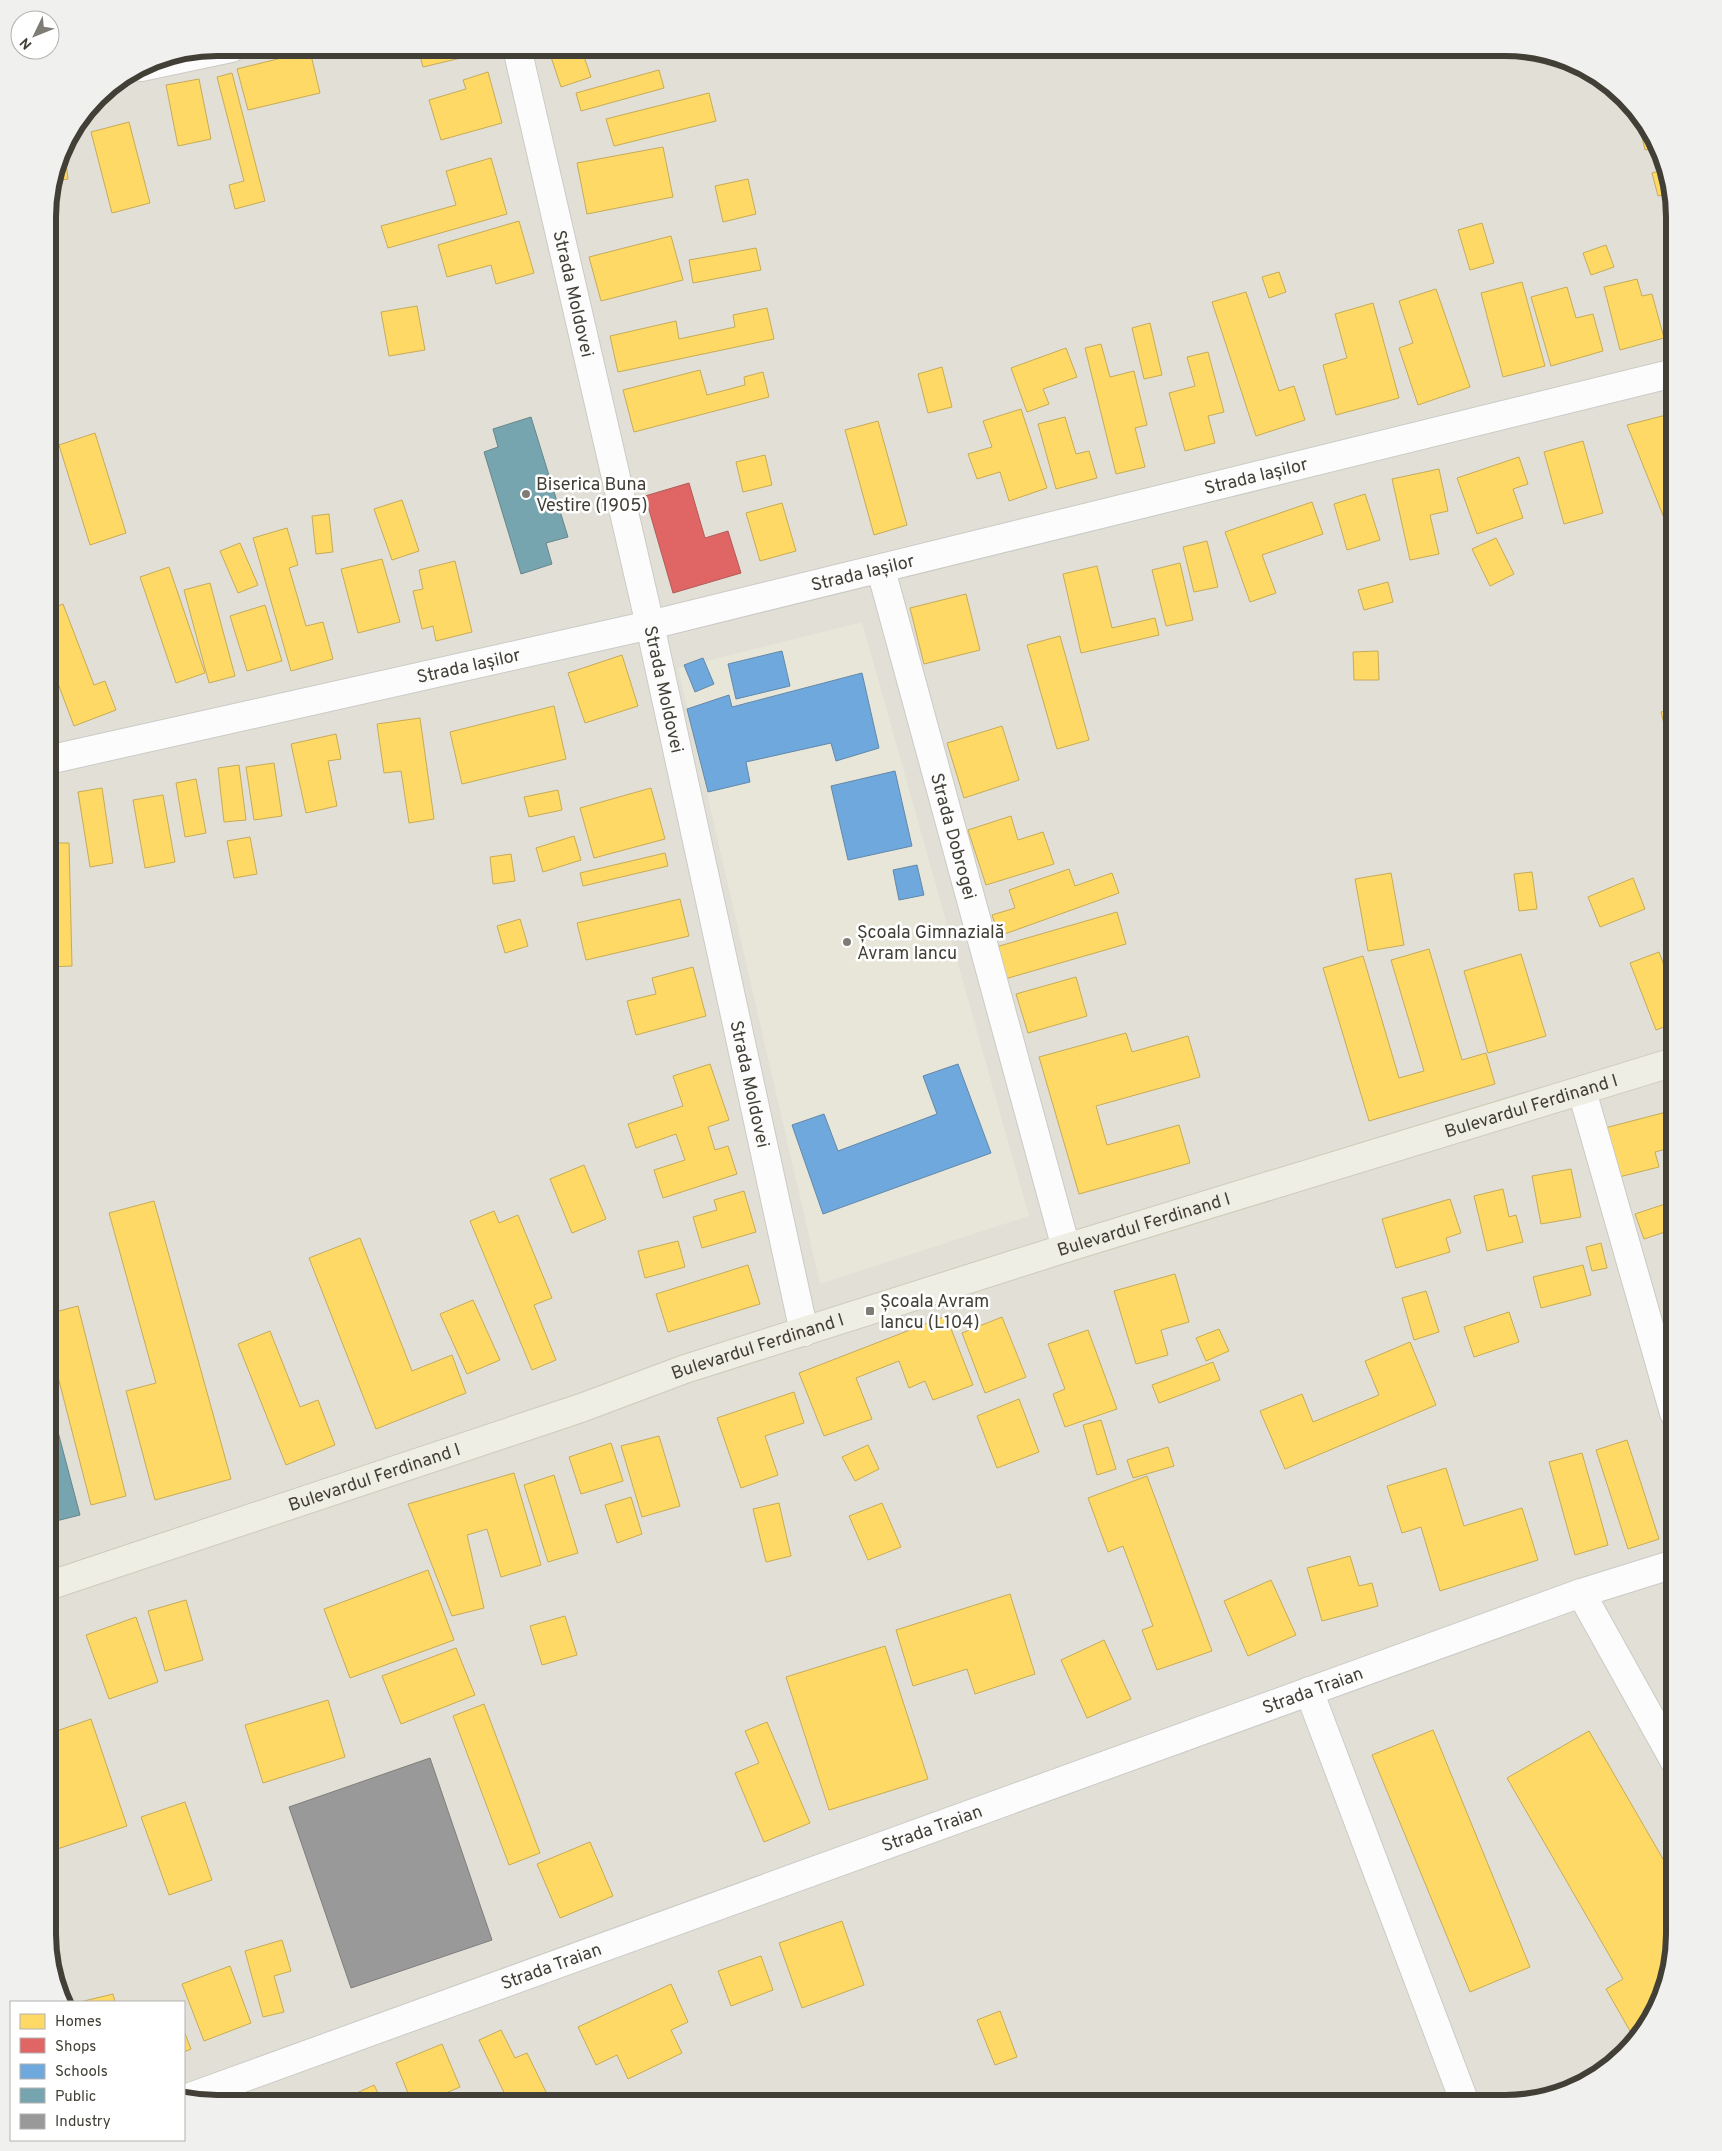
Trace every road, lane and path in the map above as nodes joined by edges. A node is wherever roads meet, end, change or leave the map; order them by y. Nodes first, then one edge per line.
1 (518, 57) edge
2 (1666, 375) edge
3 (881, 570) junction
4 (650, 625) junction
5 (57, 758) edge
6 (1666, 1064) edge
7 (1582, 1090) junction
8 (1066, 1248) junction
9 (804, 1332) junction
10 (1666, 1384) edge
11 (1666, 1566) edge
12 (56, 1583) edge
13 (1581, 1593) junction
14 (1309, 1692) junction
15 (1666, 1746) edge
16 (200, 2093) edge
17 (1461, 2095) edge

1 - 4 street, Strada Moldovei
2 - 3 street, Strada Iașilor
3 - 4 street, Strada Iașilor
3 - 8 street, Strada Dobrogei
4 - 5 street, Strada Iașilor
4 - 9 street, Strada Moldovei
6 - 7 main road, Bulevardul Ferdinand I
7 - 8 main road, Bulevardul Ferdinand I
7 - 10 street
8 - 9 main road, Bulevardul Ferdinand I
9 - 12 main road, Bulevardul Ferdinand I
11 - 13 street, Strada Traian
13 - 14 street, Strada Traian
13 - 15 street
14 - 16 street, Strada Traian
14 - 17 street

